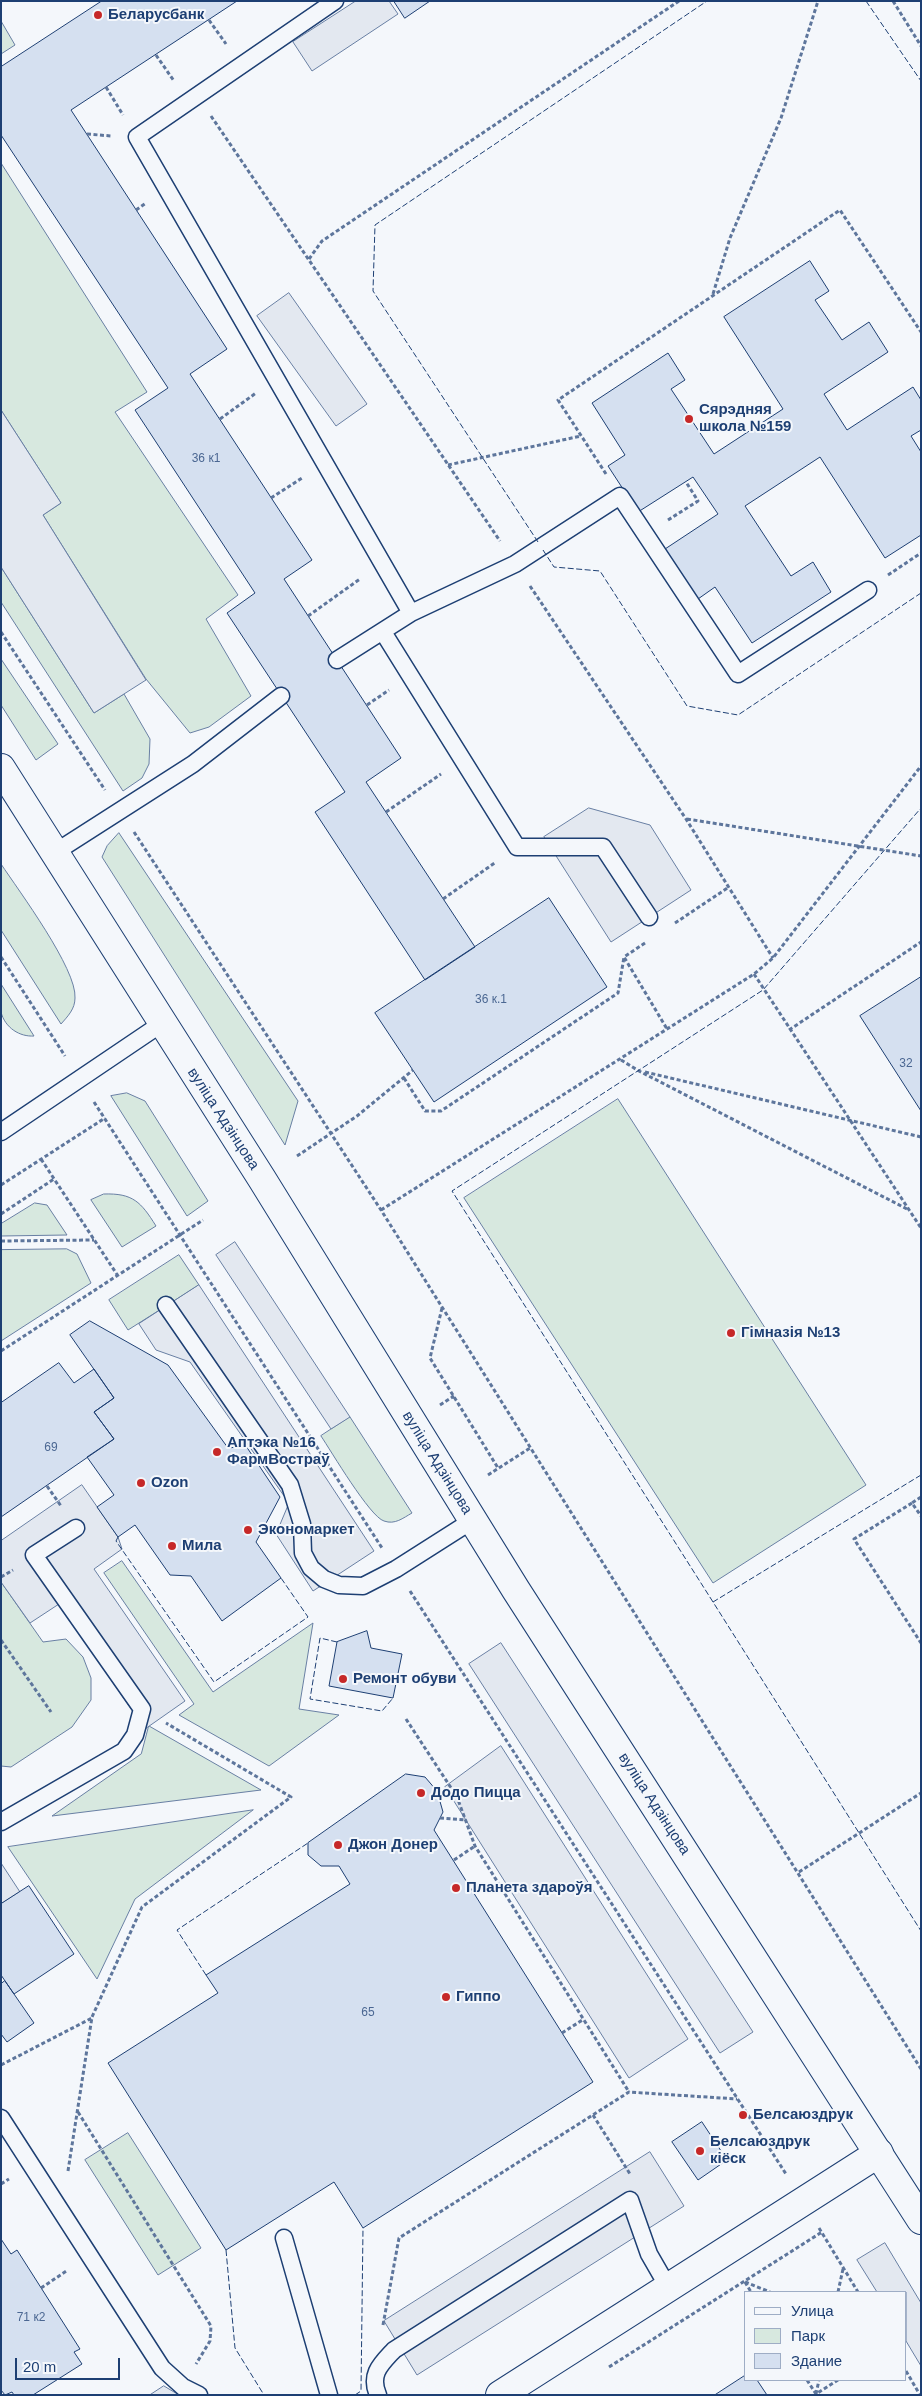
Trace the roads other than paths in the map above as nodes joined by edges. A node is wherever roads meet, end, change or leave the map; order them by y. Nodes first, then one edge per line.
1 (335, 1) edge
2 (868, 590) road end
3 (411, 613) junction
4 (383, 632) junction
5 (337, 660) dead end
6 (281, 696) dead end
7 (1, 768) edge
8 (54, 853) junction
9 (649, 917) dead end
10 (162, 1024) junction
11 (1, 1132) edge
12 (166, 1305) dead end
13 (473, 1520) junction
14 (76, 1528) dead end
15 (1, 1822) edge
16 (1, 2118) edge
17 (879, 2153) junction
18 (921, 2220) edge
19 (284, 2238) dead end
20 (668, 2287) junction
21 (177, 2391) edge
22 (199, 2395) edge
23 (329, 2395) edge
24 (378, 2395) edge
25 (500, 2395) edge

1 - 3 lane
2 - 3 lane
3 - 4 lane
4 - 5 lane
4 - 9 lane
6 - 8 lane
7 - 8 main road, вуліца Адзінцова
8 - 10 main road, вуліца Адзінцова
10 - 11 lane
10 - 13 main road, вуліца Адзінцова
12 - 13 lane
13 - 17 main road, вуліца Адзінцова
14 - 15 lane
16 - 21 lane
17 - 18 main road, вуліца Адзінцова
17 - 20 main road
19 - 23 lane
20 - 24 lane
20 - 25 main road
21 - 22 lane

